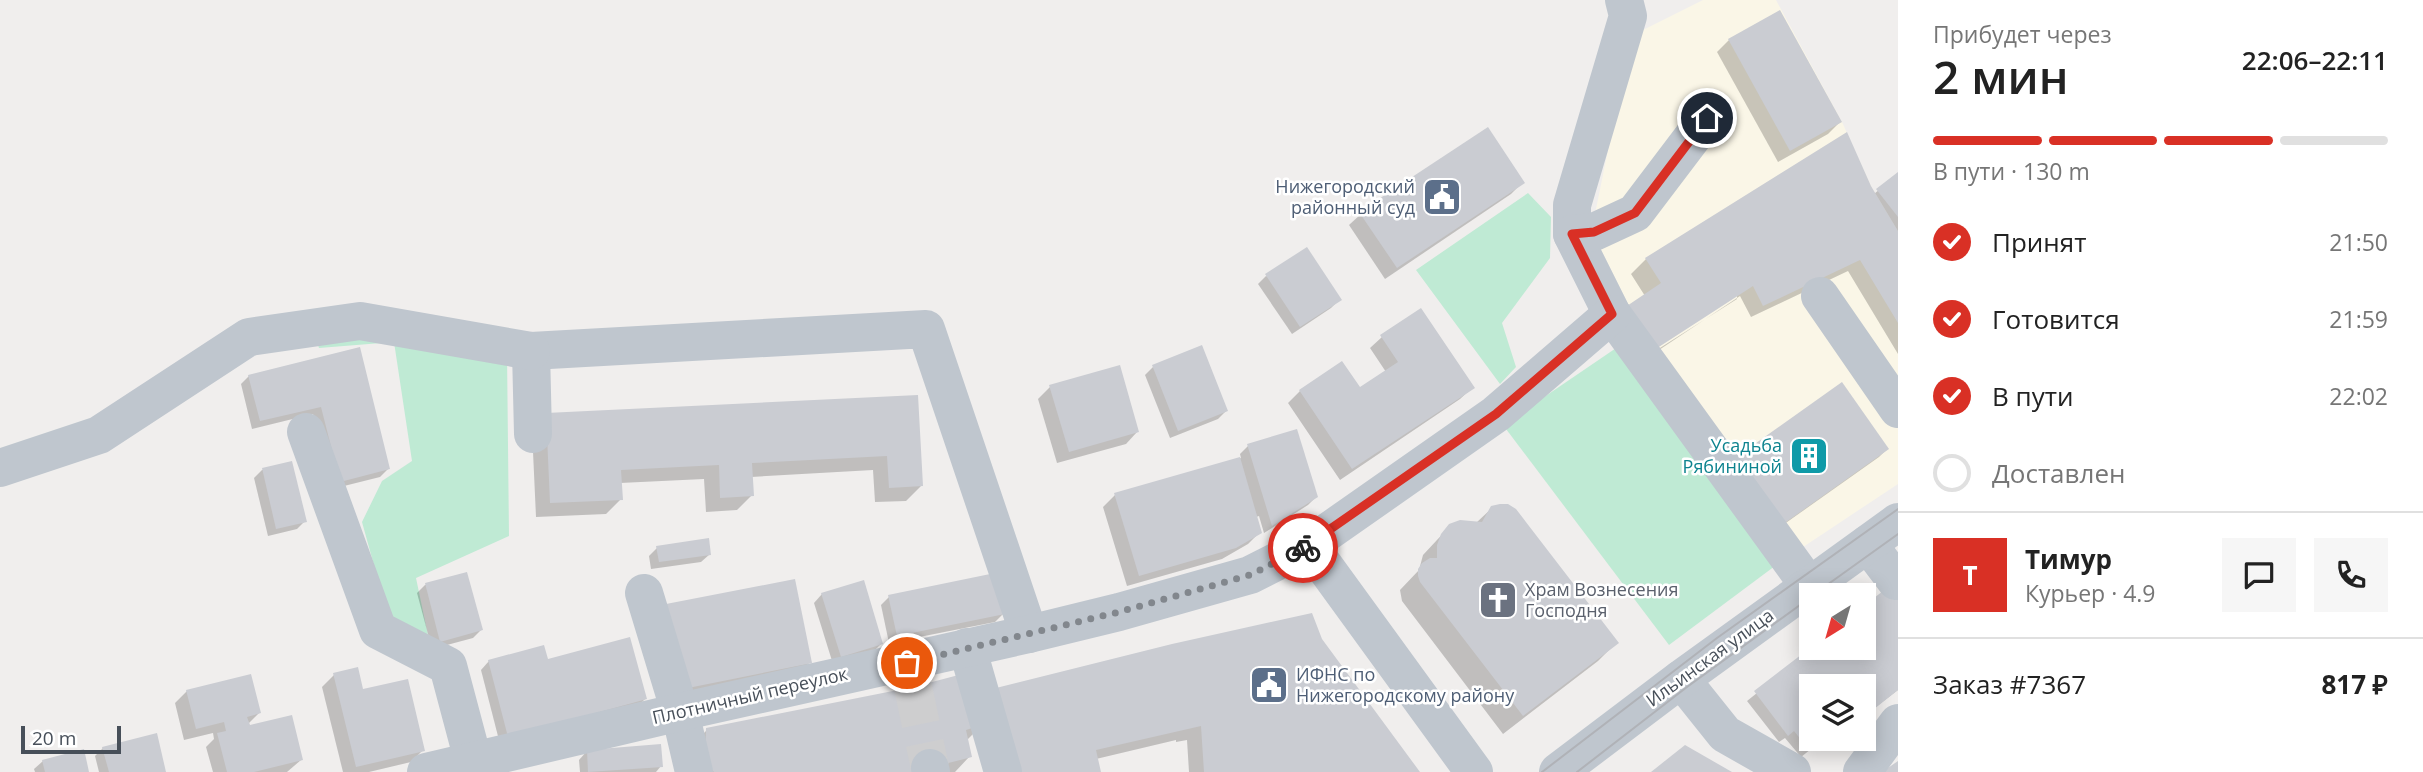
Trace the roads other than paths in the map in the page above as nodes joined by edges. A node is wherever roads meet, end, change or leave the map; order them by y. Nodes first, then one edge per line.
1 (1624, 0) edge
2 (1707, 118) dead end
3 (1572, 234) junction
4 (1820, 296) dead end
5 (1612, 314) junction
6 (531, 351) junction
7 (1898, 410) edge
8 (306, 432) dead end
9 (533, 434) dead end
10 (0, 468) edge
11 (1898, 522) edge
12 (1868, 544) junction
13 (1309, 545) junction
14 (1896, 581) dead end
15 (1807, 583) edge
16 (1813, 583) edge
17 (644, 593) dead end
18 (1799, 593) edge
19 (1029, 634) junction
20 (967, 647) junction
21 (1681, 679) junction
22 (1898, 723) edge
23 (683, 724) junction
24 (553, 741) junction
25 (473, 760) junction
26 (587, 760) dead end
27 (426, 772) edge
28 (694, 772) edge
29 (1003, 772) edge
30 (1474, 772) edge
31 (1558, 772) edge
32 (1791, 772) edge
33 (1862, 772) edge

1 - 3 street
2 - 3 street
3 - 5 street
4 - 7 street
5 - 13 street, Плотничный переулок
5 - 15 street
6 - 9 street
6 - 10 street
6 - 19 street
8 - 25 street
11 - 12 street, Ильинская улица
12 - 14 street
12 - 16 street, Ильинская улица
13 - 19 street, Плотничный переулок
13 - 30 street
17 - 23 street
18 - 21 street, Ильинская улица
19 - 20 street, Плотничный переулок
20 - 23 street, Плотничный переулок
20 - 29 street
21 - 31 street, Ильинская улица
21 - 32 street
22 - 33 street
23 - 24 street, Плотничный переулок
23 - 28 street
24 - 25 street, Плотничный переулок
24 - 26 street
25 - 27 street, Плотничный переулок

